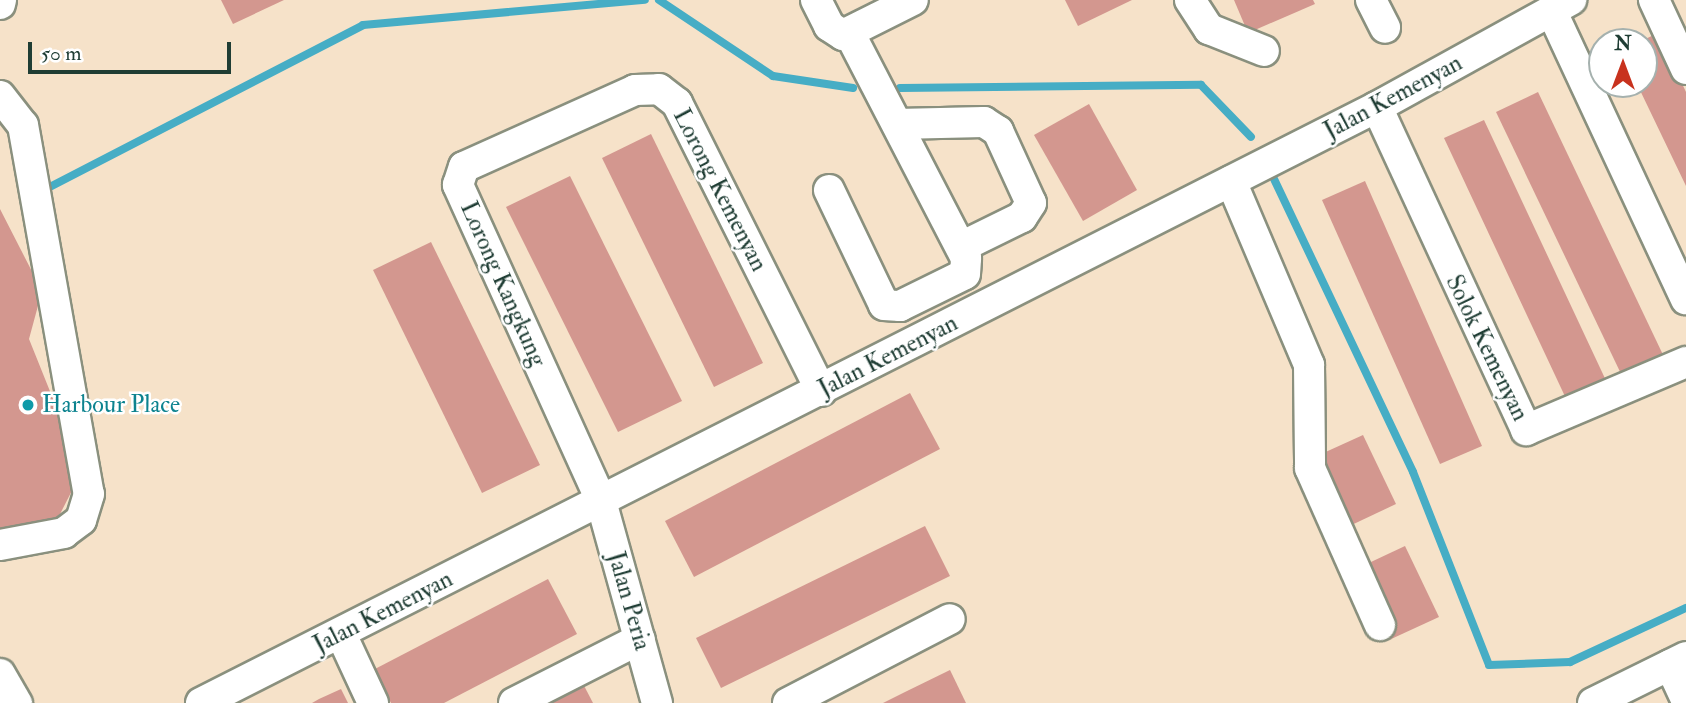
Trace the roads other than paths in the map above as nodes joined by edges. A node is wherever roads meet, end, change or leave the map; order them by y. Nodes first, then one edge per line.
1 (816, 0) edge
2 (913, 0) edge
3 (1190, 0) edge
4 (1371, 0) edge
5 (1654, 0) edge
6 (1562, 6) edge
7 (1385, 28) dead end
8 (850, 34) junction
9 (1264, 51) dead end
10 (1686, 69) edge
11 (0, 96) edge
12 (1377, 107) junction
13 (561, 121) joint
14 (897, 124) junction
15 (1231, 181) junction
16 (829, 190) dead end
17 (961, 247) junction
18 (1684, 287) edge
19 (1686, 362) edge
20 (821, 391) junction
21 (600, 498) junction
22 (0, 545) edge
23 (950, 619) dead end
24 (1380, 625) dead end
25 (341, 634) junction
26 (640, 639) junction
27 (1678, 661) edge
28 (0, 674) edge
29 (1686, 700) edge
30 (17, 703) edge
31 (201, 703) edge
32 (373, 703) edge
33 (514, 703) edge
34 (657, 703) edge
35 (788, 703) edge
36 (1593, 703) edge

1 - 8 street
2 - 8 street
3 - 9 street
4 - 7 street
5 - 10 street
6 - 12 street, Jalan Kemenyan
6 - 18 street
8 - 14 street
11 - 22 street
12 - 15 street, Jalan Kemenyan
12 - 19 street, Solok Kemenyan
13 - 20 street, Lorong Kemenyan
13 - 21 street, Lorong Kangkung
14 - 17 street
14 - 17 street
15 - 20 street, Jalan Kemenyan
15 - 24 street
16 - 17 street
20 - 21 street, Jalan Kemenyan
21 - 25 street, Jalan Kemenyan
21 - 26 street, Jalan Peria
23 - 35 street
25 - 31 street, Jalan Kemenyan
25 - 32 street
26 - 33 street
26 - 34 street, Jalan Peria
27 - 29 street
27 - 36 street
28 - 30 street

